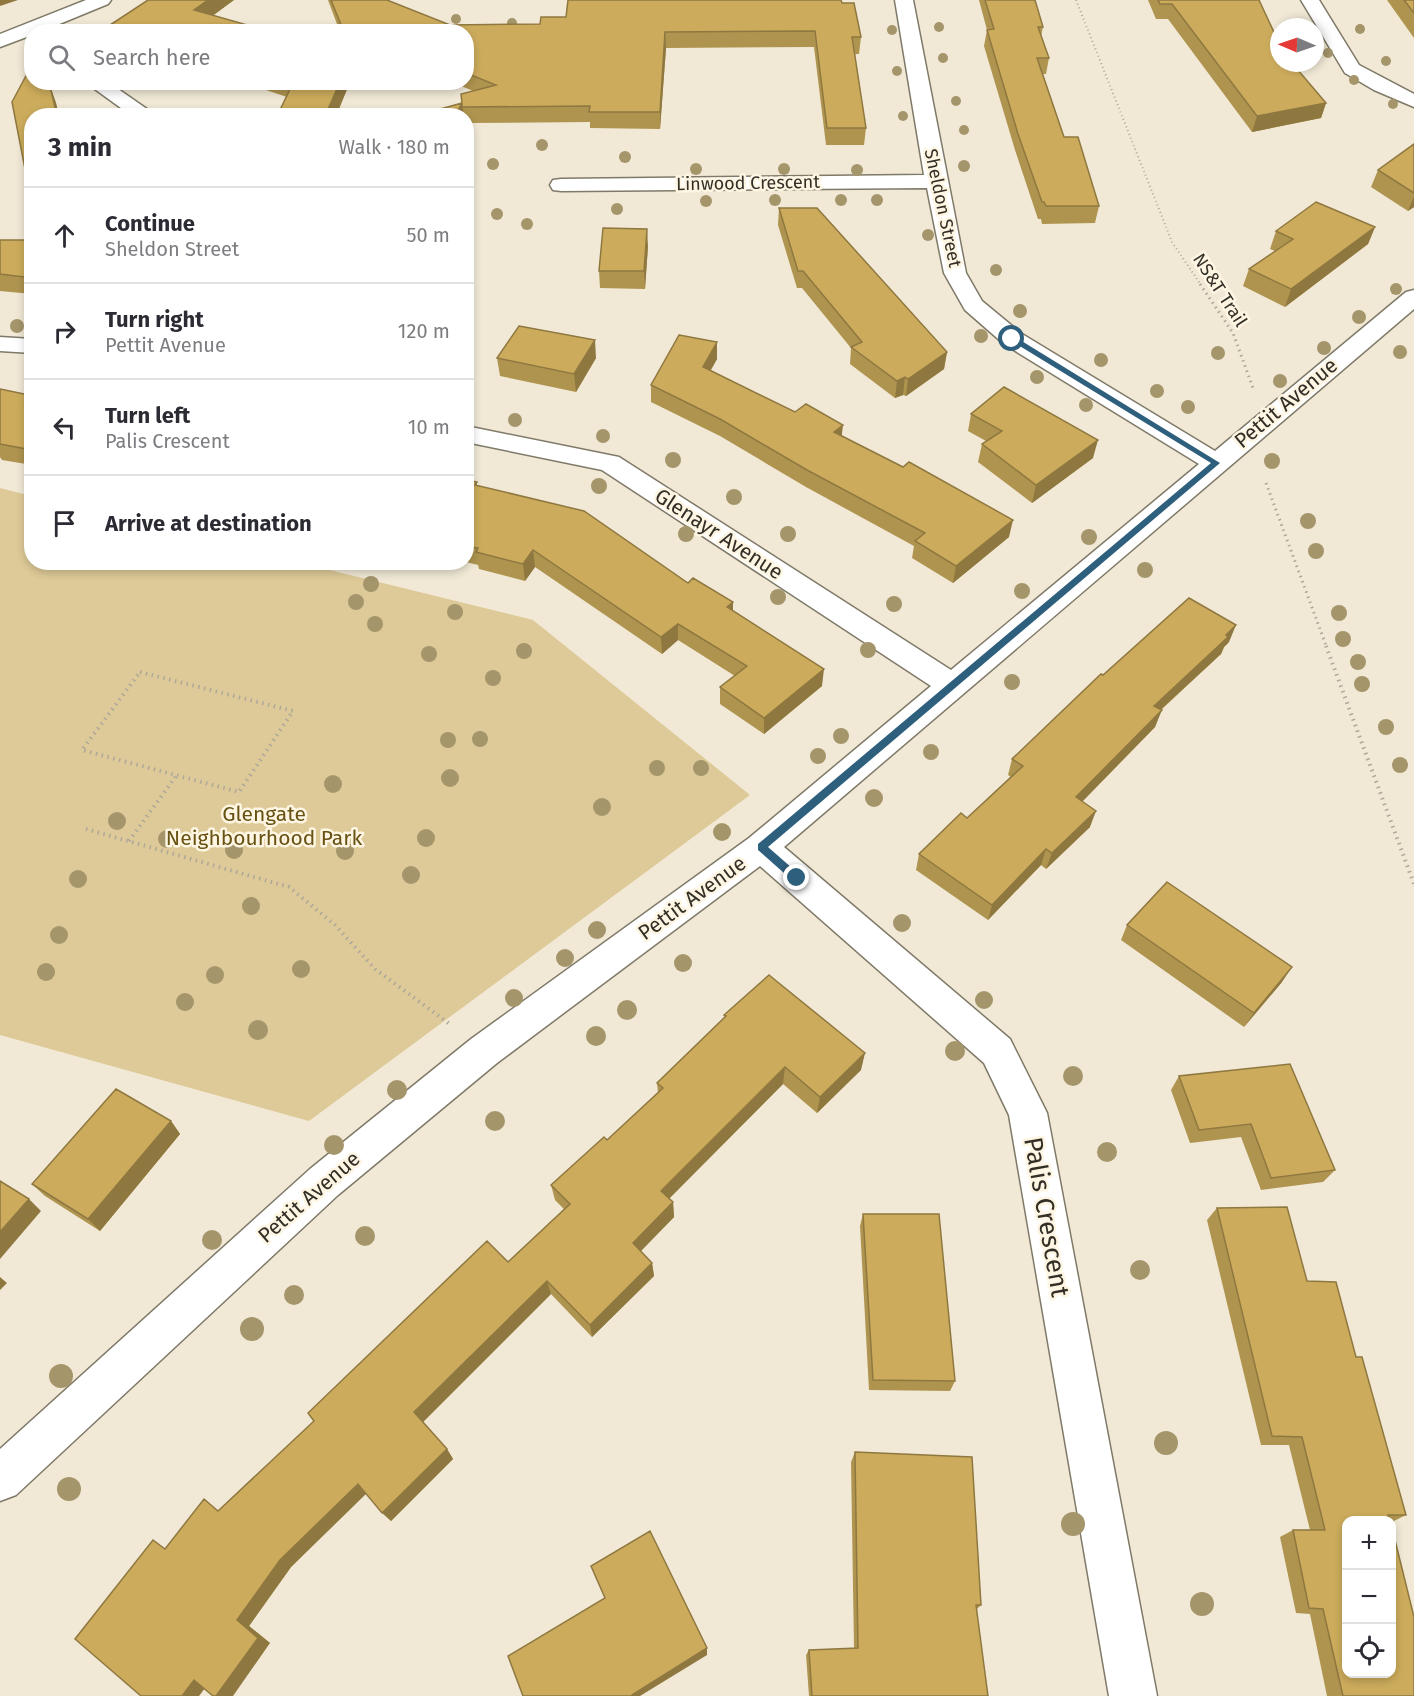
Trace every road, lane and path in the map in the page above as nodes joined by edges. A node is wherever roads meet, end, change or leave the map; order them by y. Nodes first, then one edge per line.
1 (102, 0) edge
2 (904, 0) edge
3 (1076, 0) edge
4 (1310, 0) edge
5 (49, 24) edge
6 (106, 90) edge
7 (1414, 101) edge
8 (135, 108) edge
9 (936, 181) junction
10 (561, 185) dead end
11 (1414, 297) edge
12 (0, 344) edge
13 (24, 346) edge
14 (1254, 389) dead end
15 (474, 436) edge
16 (1216, 463) junction
17 (1266, 483) dead end
18 (952, 685) junction
19 (176, 776) junction
20 (86, 829) dead end
21 (129, 841) junction
22 (761, 847) junction
23 (1414, 884) edge
24 (484, 1051) junction
25 (0, 1479) edge
26 (1133, 1696) edge

1 - 5 street
2 - 9 street, Sheldon Street
3 - 14 path, NS&T Trail
4 - 7 street
6 - 8 street
9 - 10 street, Linwood Crescent
9 - 16 street, Sheldon Street
11 - 16 street, Pettit Avenue
12 - 13 street
15 - 18 street, Glenayr Avenue
16 - 18 street, Pettit Avenue
17 - 23 path
18 - 22 street, Pettit Avenue
19 - 19 path
19 - 21 path
20 - 21 path
21 - 24 path
22 - 24 street, Pettit Avenue
22 - 26 street, Palis Crescent
24 - 25 street, Pettit Avenue

